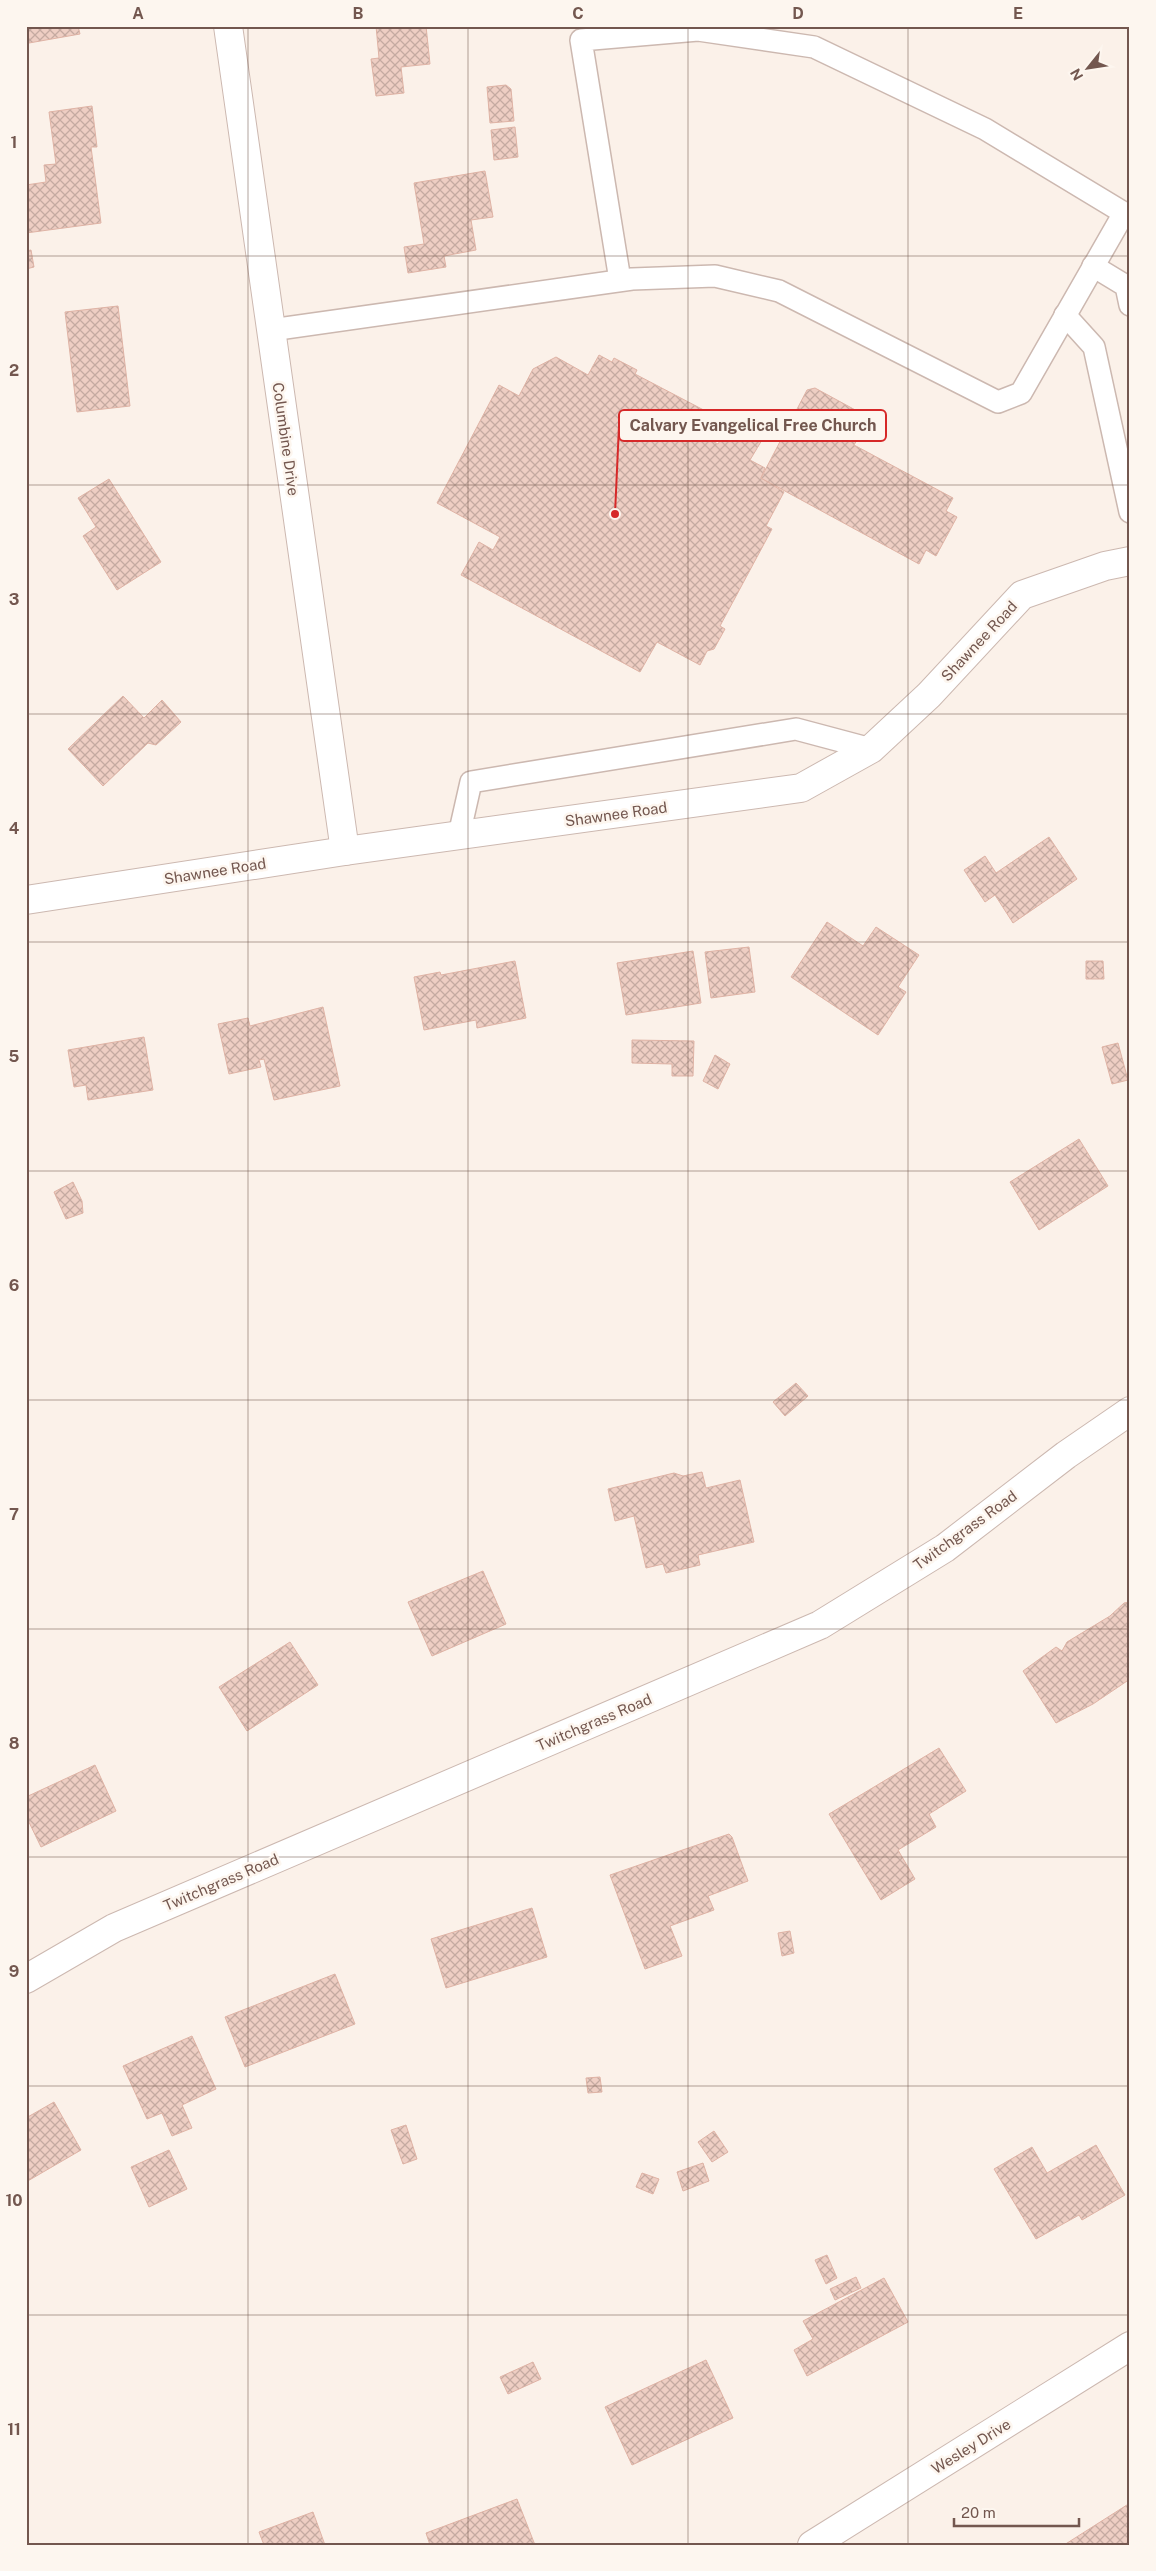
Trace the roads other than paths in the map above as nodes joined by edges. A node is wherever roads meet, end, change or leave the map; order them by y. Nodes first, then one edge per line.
1 (228, 26) edge
2 (1093, 266) junction
3 (620, 280) junction
4 (1130, 305) edge
5 (1065, 315) junction
6 (271, 330) junction
7 (1130, 512) edge
8 (1130, 561) edge
9 (871, 749) junction
10 (459, 835) junction
11 (345, 851) junction
12 (26, 900) edge
13 (1130, 1411) edge
14 (26, 1979) edge
15 (1130, 2346) edge
16 (812, 2545) edge

1 - 6 street, Columbine Drive
2 - 3 lane
2 - 4 lane
2 - 5 lane
3 - 5 lane
3 - 6 lane
5 - 7 lane
6 - 11 street, Columbine Drive
8 - 9 street, Shawnee Road
9 - 10 street, Shawnee Road
9 - 10 lane
10 - 11 street, Shawnee Road
11 - 12 street, Shawnee Road
13 - 14 street, Twitchgrass Road
15 - 16 street, Wesley Drive

